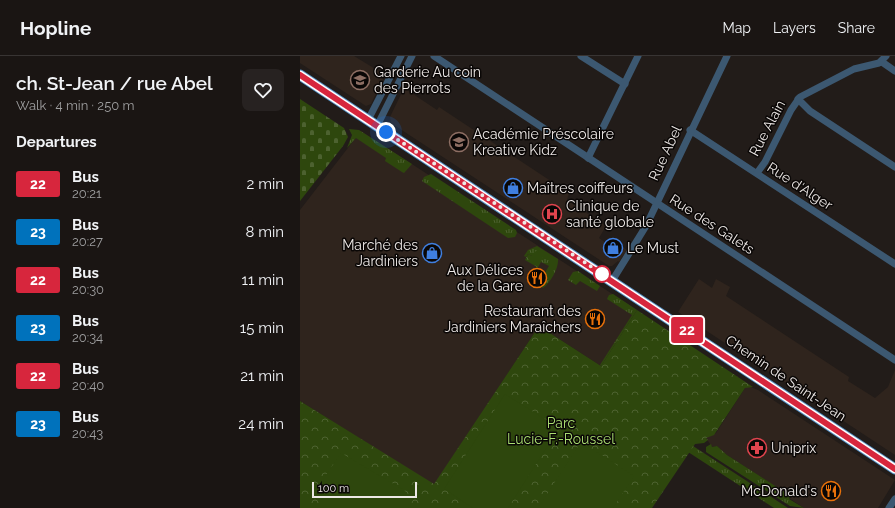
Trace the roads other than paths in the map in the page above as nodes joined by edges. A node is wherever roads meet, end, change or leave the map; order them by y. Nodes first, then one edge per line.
1 (401, 56) edge
2 (412, 56) edge
3 (434, 56) edge
4 (580, 56) edge
5 (638, 56) edge
6 (727, 56) edge
7 (884, 59) edge
8 (895, 70) edge
9 (300, 75) edge
10 (624, 84) junction
11 (798, 99) junction
12 (373, 123) junction
13 (690, 130) junction
14 (588, 158) junction
15 (895, 167) edge
16 (757, 173) junction
17 (657, 203) junction
18 (895, 264) edge
19 (612, 281) junction
20 (895, 360) edge
21 (895, 469) edge
22 (895, 499) edge
23 (889, 508) edge

1 - 12 street
2 - 12 street
3 - 14 street, Rue des Galets
4 - 10 street
5 - 10 street
6 - 13 street, Rue Abel
7 - 8 street
7 - 11 street, Rue Alain
9 - 12 main road, Chemin de Saint-Jean
10 - 14 street
11 - 15 street
11 - 16 street, Rue Alain
12 - 19 main road, Chemin de Saint-Jean
13 - 16 street, Rue d'Alger
13 - 17 street, Rue Abel
14 - 17 street, Rue des Galets
16 - 18 street, Rue d'Alger
17 - 19 street, Rue Abel
17 - 20 street, Rue des Galets
19 - 21 main road, Chemin de Saint-Jean
22 - 23 street

